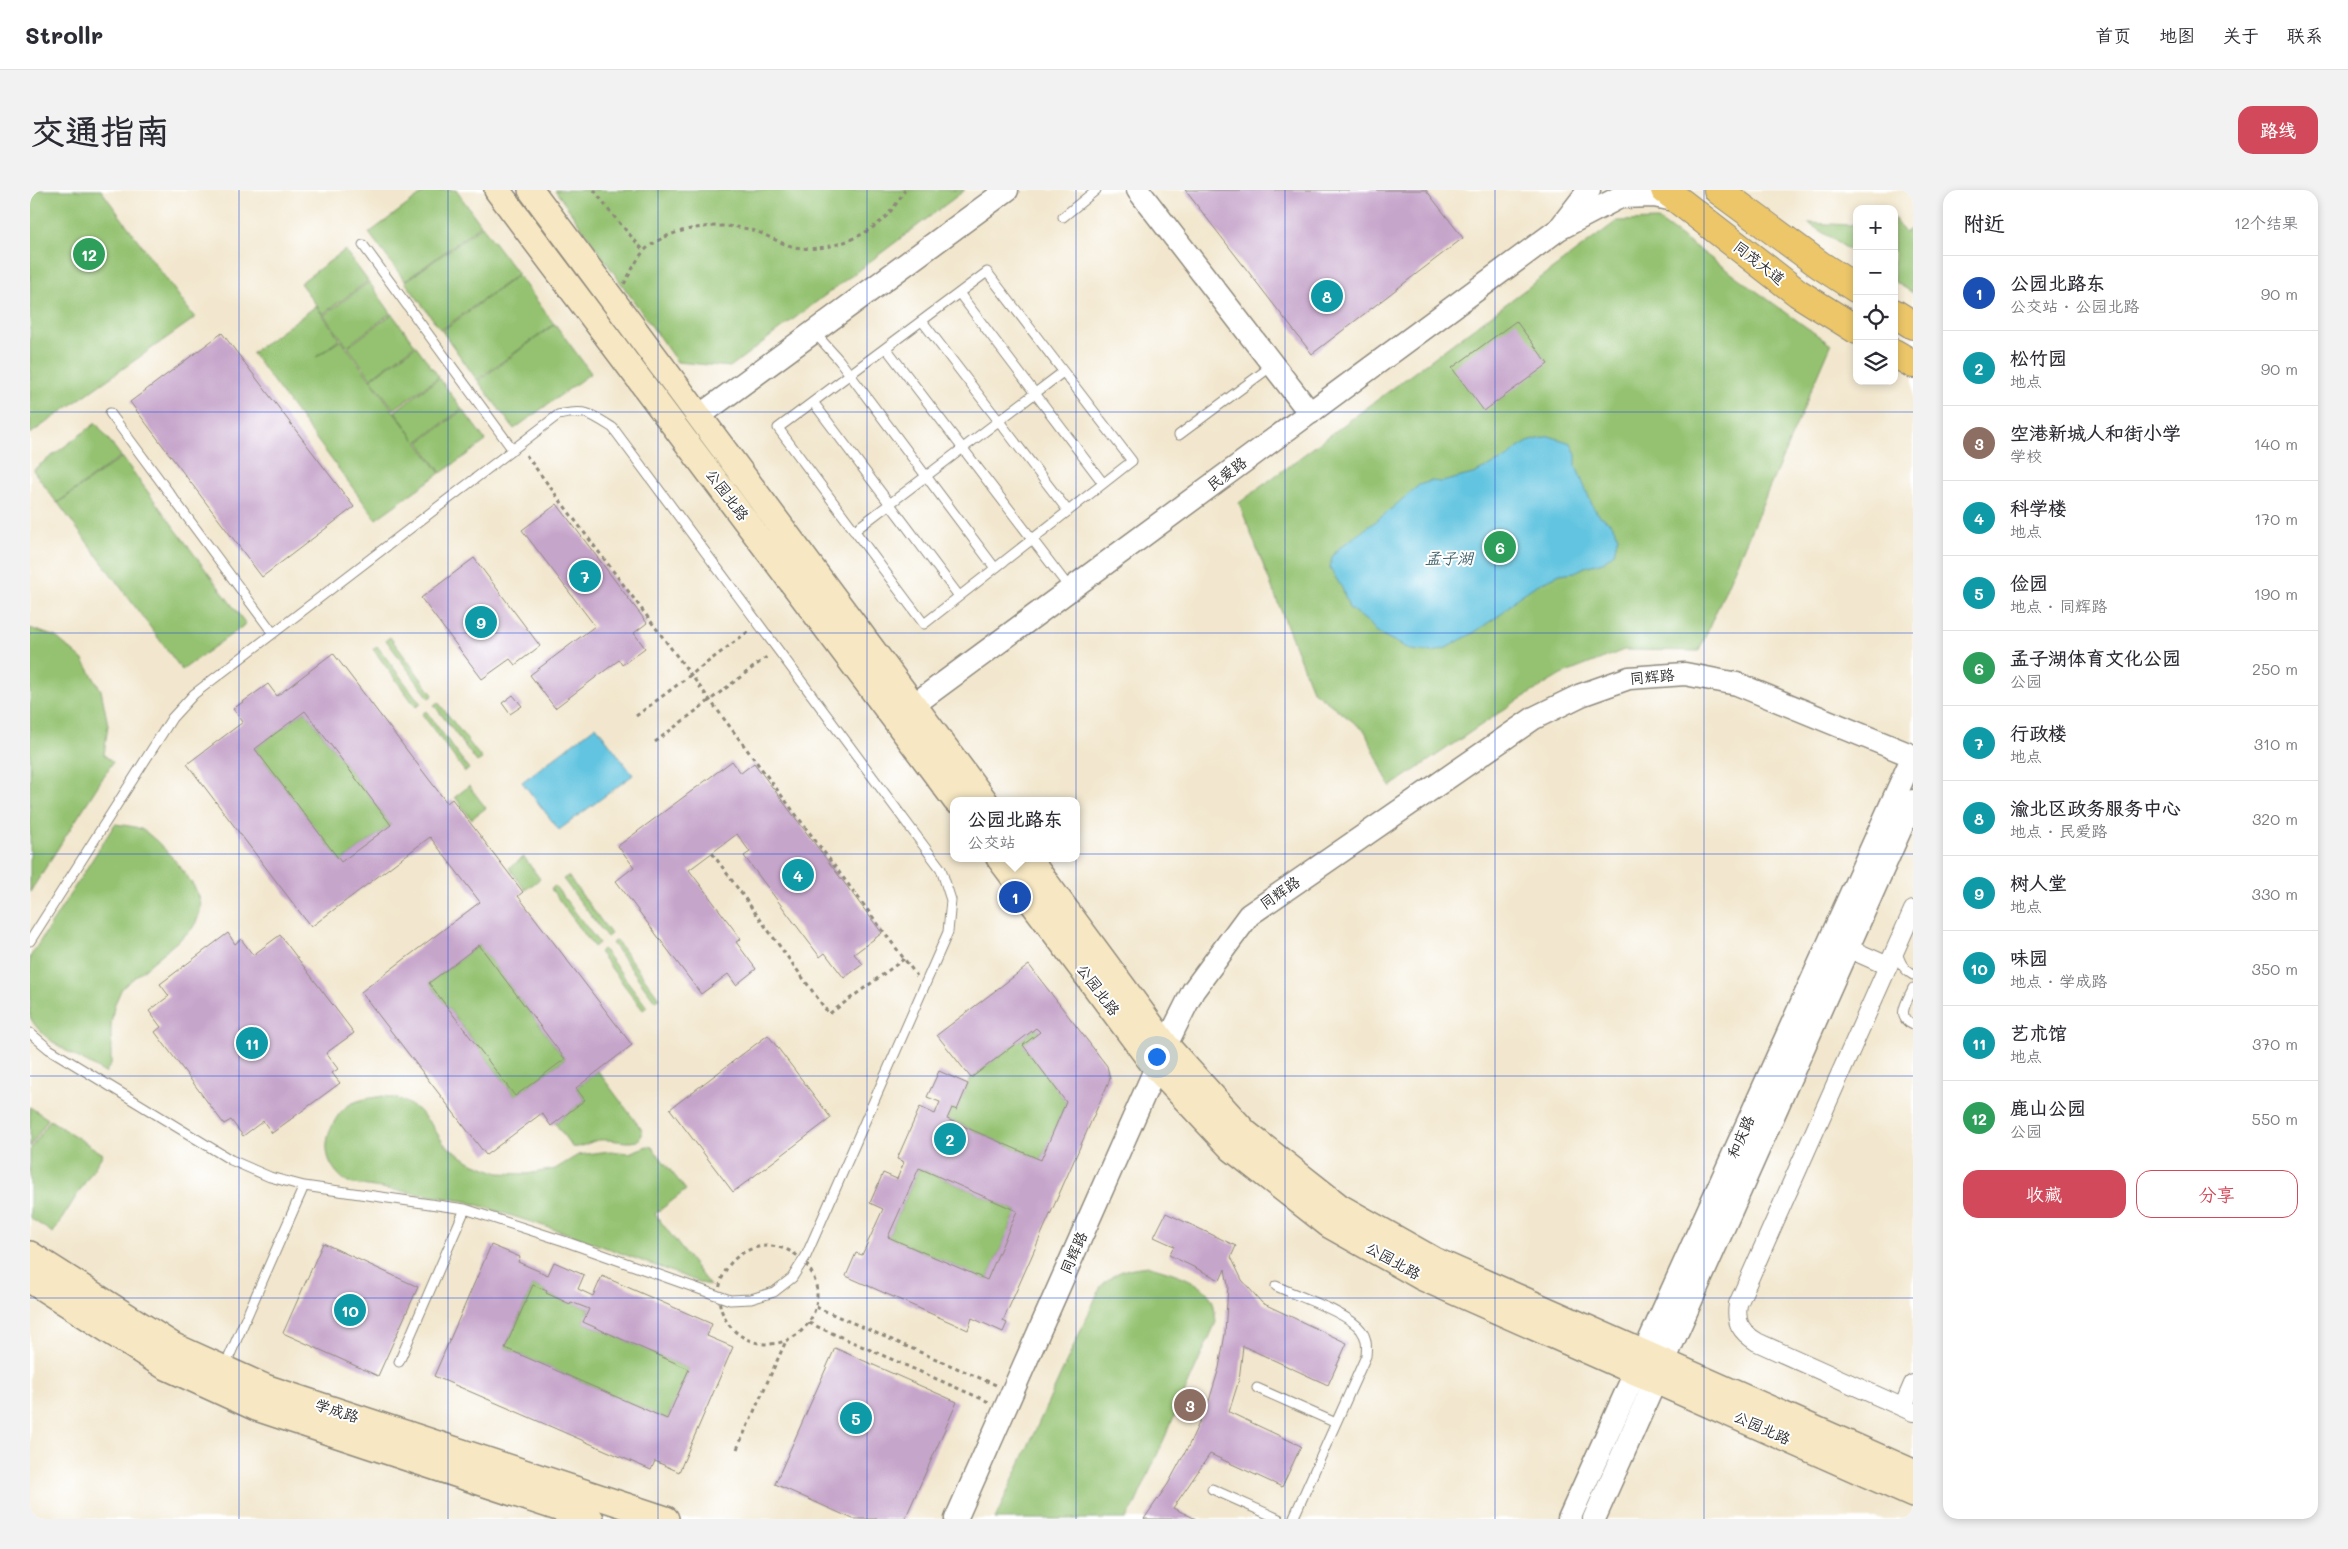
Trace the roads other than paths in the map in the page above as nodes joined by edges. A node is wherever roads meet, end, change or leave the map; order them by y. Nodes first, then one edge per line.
1 (497, 190) edge
2 (530, 190) edge
3 (1007, 190) edge
4 (1096, 190) edge
5 (1138, 190) edge
6 (1589, 190) edge
7 (1718, 190) edge
8 (1672, 196) edge
9 (1063, 216) dead end
10 (1559, 229) junction
11 (363, 245) dead end
12 (1853, 286) edge
13 (959, 293) junction
14 (1898, 316) edge
15 (922, 320) junction
16 (1913, 325) edge
17 (1853, 328) edge
18 (814, 332) junction
19 (886, 348) junction
20 (1898, 355) edge
21 (1913, 364) edge
22 (1273, 365) junction
23 (1063, 372) junction
24 (849, 375) junction
25 (1035, 393) junction
26 (813, 402) junction
27 (110, 413) dead end
28 (1310, 413) junction
29 (699, 416) junction
30 (998, 420) junction
31 (1179, 435) dead end
32 (516, 447) junction
33 (962, 448) junction
34 (926, 476) junction
35 (1103, 483) junction
36 (890, 504) junction
37 (1068, 511) junction
38 (854, 531) junction
39 (1032, 540) junction
40 (995, 568) junction
41 (1071, 590) junction
42 (959, 596) junction
43 (273, 634) junction
44 (905, 712) junction
45 (1913, 756) edge
46 (954, 797) edge
47 (981, 797) edge
48 (1913, 800) edge
49 (1002, 862) edge
50 (1031, 862) edge
51 (1913, 910) edge
52 (30, 941) edge
53 (1838, 944) junction
54 (1896, 947) junction
55 (1888, 966) junction
56 (1913, 975) edge
57 (1913, 988) edge
58 (1913, 1025) edge
59 (30, 1033) edge
60 (1160, 1056) junction
61 (304, 1186) junction
62 (465, 1209) junction
63 (30, 1254) edge
64 (30, 1280) edge
65 (1276, 1286) dead end
66 (398, 1362) dead end
67 (1649, 1366) junction
68 (220, 1379) junction
69 (1913, 1384) edge
70 (1257, 1388) dead end
71 (1908, 1410) edge
72 (1336, 1423) junction
73 (1913, 1472) edge
74 (1212, 1489) dead end
75 (1913, 1495) edge
76 (591, 1519) edge
77 (666, 1519) edge
78 (956, 1519) edge
79 (1279, 1519) edge
80 (1293, 1519) edge
81 (1569, 1519) edge
82 (1594, 1519) edge

1 - 44 main road, 公园北路
2 - 29 main road, 公园北路
3 - 18 street
4 - 9 lane
5 - 22 street
6 - 10 street
7 - 12 main road
8 - 10 street
8 - 17 main road, 同茂大道
10 - 28 street, 民爱路
11 - 32 lane
13 - 15 lane
13 - 23 lane
13 - 25 lane
14 - 16 main road
15 - 19 lane
15 - 30 lane
18 - 24 lane
18 - 29 street
19 - 24 lane
19 - 33 lane
20 - 21 main road
22 - 28 street
22 - 31 lane
23 - 25 lane
23 - 35 lane
24 - 26 lane
24 - 34 lane
25 - 30 lane
25 - 35 lane
26 - 36 lane
26 - 38 lane
27 - 43 lane
28 - 41 street, 民爱路
29 - 44 main road, 公园北路
30 - 33 lane
30 - 37 lane
32 - 43 lane
32 - 62 lane
33 - 34 lane
33 - 39 lane
34 - 36 lane
34 - 40 lane
35 - 37 lane
36 - 38 lane
36 - 42 lane
37 - 39 lane
38 - 42 lane
39 - 40 lane
39 - 41 lane
40 - 42 lane
41 - 44 street, 民爱路
43 - 52 lane
44 - 46 main road, 公园北路
44 - 47 main road, 公园北路
45 - 53 street, 和庆路
45 - 60 street, 同辉路
48 - 53 street, 和庆路
49 - 60 main road, 公园北路
50 - 60 main road, 公园北路
51 - 54 street
53 - 55 street
53 - 67 street, 和庆路
54 - 55 street
54 - 56 lane
55 - 71 street
57 - 58 lane
59 - 61 lane
60 - 67 main road, 公园北路
60 - 78 street, 同辉路
61 - 62 lane
61 - 68 lane
62 - 66 lane
63 - 68 main road, 学成路
64 - 68 main road, 学成路
65 - 72 lane
67 - 73 main road, 公园北路
67 - 75 main road, 公园北路
67 - 81 street, 和庆路
67 - 82 street, 和庆路
68 - 76 main road, 学成路
68 - 77 main road, 学成路
69 - 71 street
70 - 72 lane
72 - 80 lane
74 - 79 lane

